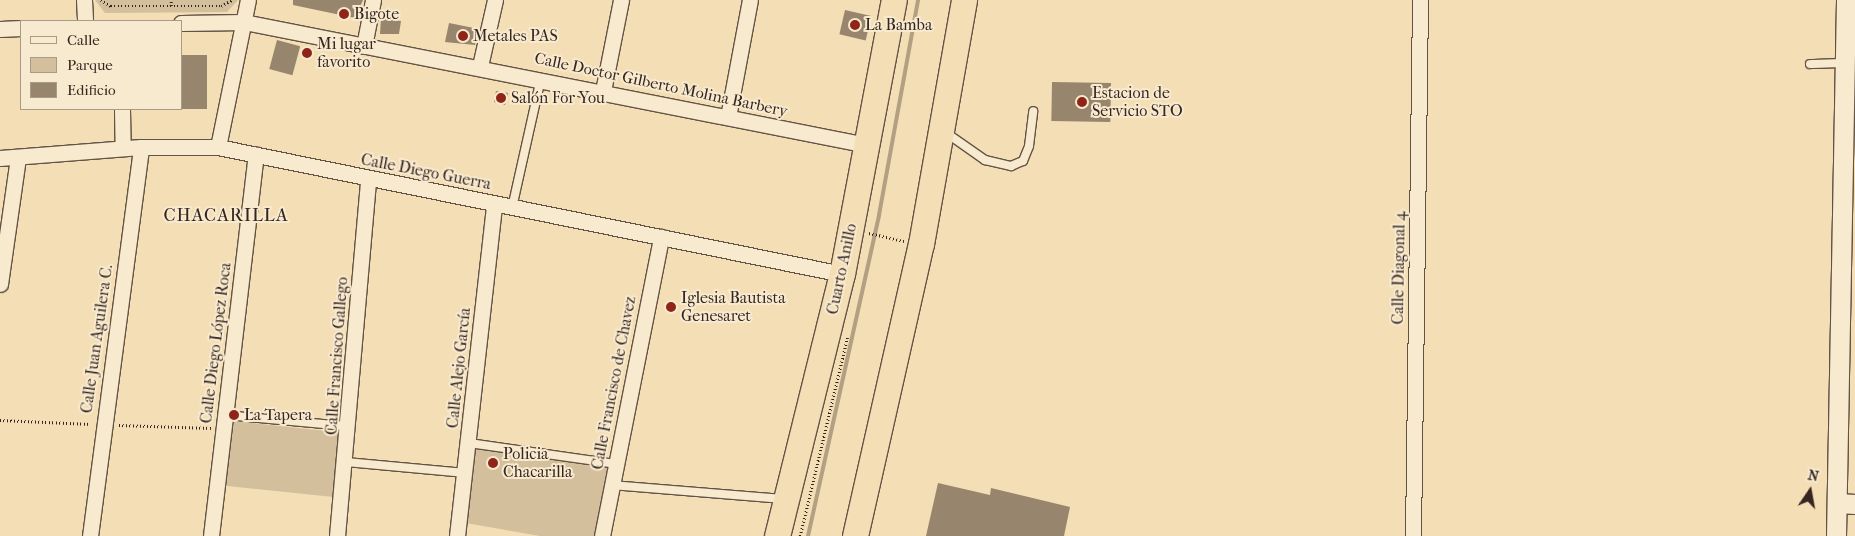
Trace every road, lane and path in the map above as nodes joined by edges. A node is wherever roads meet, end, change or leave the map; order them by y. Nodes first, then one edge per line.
1 (84, 0) edge
2 (101, 0) edge
3 (171, 0) edge
4 (231, 0) edge
5 (248, 0) edge
6 (373, 0) edge
7 (494, 0) edge
8 (621, 0) edge
9 (750, 0) edge
10 (894, 0) edge
11 (964, 0) edge
12 (1420, 0) edge
13 (1846, 0) edge
14 (171, 6) junction
15 (85, 20) edge
16 (244, 22) junction
17 (182, 23) edge
18 (20, 28) edge
19 (0, 29) edge
20 (364, 46) junction
21 (1810, 64) dead end
22 (1846, 64) junction
23 (480, 66) junction
24 (541, 78) junction
25 (603, 91) junction
26 (122, 110) edge
27 (1034, 111) dead end
28 (728, 117) junction
29 (943, 131) junction
30 (867, 145) junction
31 (141, 147) junction
32 (218, 147) junction
33 (122, 148) junction
34 (256, 155) junction
35 (18, 157) junction
36 (0, 158) edge
37 (368, 179) junction
38 (494, 204) junction
39 (512, 208) junction
40 (869, 233) dead end
41 (661, 237) junction
42 (913, 243) dead end
43 (842, 274) junction
44 (0, 284) edge
45 (1847, 408) edge
46 (225, 416) junction
47 (350, 427) junction
48 (469, 444) junction
49 (346, 462) junction
50 (616, 464) junction
51 (465, 473) junction
52 (612, 485) junction
53 (785, 499) junction
54 (1846, 504) edge
55 (90, 536) edge
56 (211, 536) edge
57 (337, 536) edge
58 (457, 536) edge
59 (602, 536) edge
60 (777, 536) edge
61 (855, 536) edge
62 (1413, 536) edge
63 (1836, 536) edge

1 - 15 street
2 - 14 path
3 - 14 path
4 - 14 path
5 - 16 street
6 - 20 street
7 - 23 street
8 - 25 street
9 - 28 street
10 - 30 highway, Cuarto Anillo
11 - 29 highway
12 - 62 street, Calle Diagonal 4
13 - 22 street
16 - 17 street, Calle Doctor Gilberto Molina Barbery
16 - 20 street, Calle Doctor Gilberto Molina Barbery
16 - 32 street
18 - 19 street
20 - 23 street, Calle Doctor Gilberto Molina Barbery
21 - 22 lane
22 - 45 street
23 - 24 street, Calle Doctor Gilberto Molina Barbery
24 - 25 street, Calle Doctor Gilberto Molina Barbery
24 - 39 lane
25 - 28 street, Calle Doctor Gilberto Molina Barbery
26 - 33 street
27 - 29 lane
28 - 30 street, Calle Doctor Gilberto Molina Barbery
29 - 61 highway
30 - 43 highway, Cuarto Anillo
31 - 32 street, Calle Diego Guerra
31 - 33 street, Calle Diego Guerra
31 - 55 street, Calle Juan Aguilera C.
32 - 34 street, Calle Diego Guerra
33 - 35 street, Calle Diego Guerra
34 - 37 street, Calle Diego Guerra
34 - 46 street, Calle Diego López Roca
35 - 36 street, Calle Diego Guerra
35 - 44 street
37 - 38 street, Calle Diego Guerra
37 - 47 street, Calle Francisco Gallego
38 - 39 street, Calle Diego Guerra
38 - 48 street, Calle Alejo García
39 - 41 street, Calle Diego Guerra
40 - 42 path
41 - 43 street, Calle Diego Guerra
41 - 50 street, Calle Francisco de Chavez
43 - 53 highway, Cuarto Anillo
45 - 54 street
46 - 47 lane
46 - 56 street, Calle Diego López Roca
47 - 49 street, Calle Francisco Gallego
48 - 50 lane
48 - 51 street, Calle Alejo García
49 - 51 lane
49 - 57 street, Calle Francisco Gallego
50 - 52 street, Calle Francisco de Chavez
51 - 58 street, Calle Alejo García
52 - 53 lane
52 - 59 street, Calle Francisco de Chavez
53 - 60 highway, Cuarto Anillo
54 - 63 street

